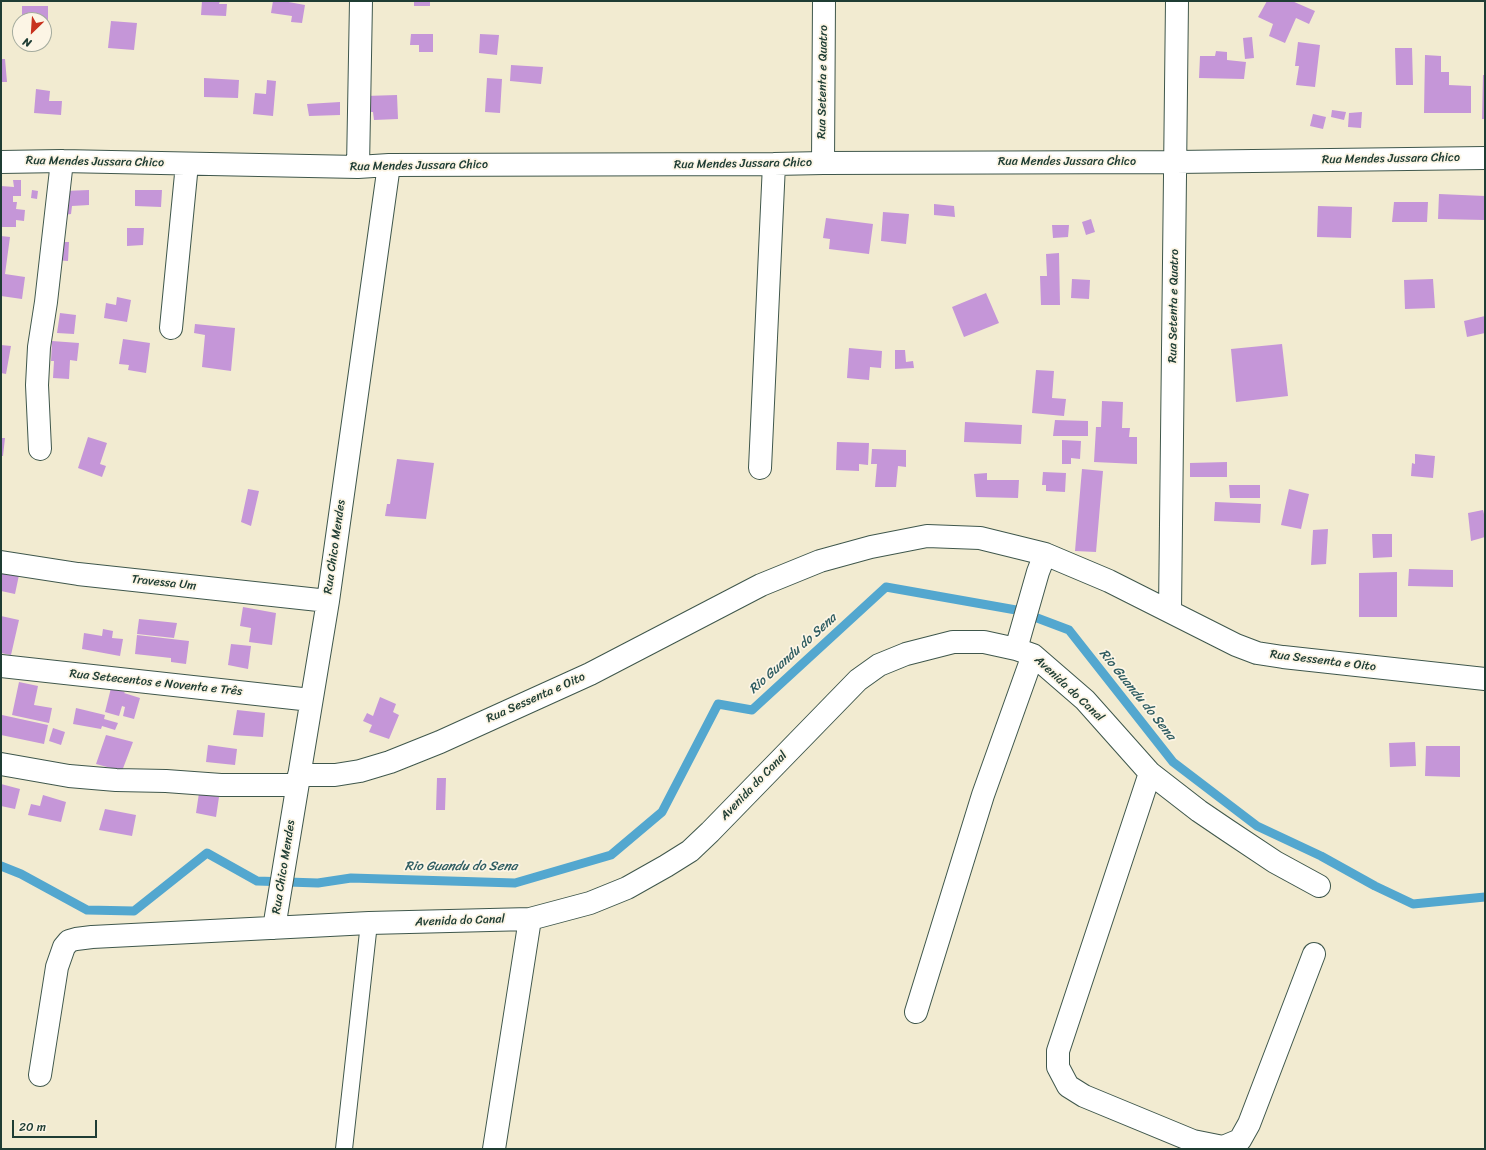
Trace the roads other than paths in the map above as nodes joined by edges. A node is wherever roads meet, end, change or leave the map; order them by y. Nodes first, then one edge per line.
1 (361, 1) edge
2 (824, 1) edge
3 (1177, 1) edge
4 (1485, 158) edge
5 (62, 161) junction
6 (1, 162) edge
7 (1176, 162) junction
8 (823, 163) junction
9 (187, 164) junction
10 (774, 164) junction
11 (389, 165) junction
12 (358, 167) junction
13 (171, 328) dead end
14 (40, 449) dead end
15 (760, 468) dead end
16 (1, 562) edge
17 (1042, 563) junction
18 (328, 601) junction
19 (1170, 611) junction
20 (1023, 646) junction
21 (1, 666) edge
22 (1485, 679) edge
23 (311, 700) junction
24 (1, 764) edge
25 (1150, 773) junction
26 (298, 780) junction
27 (1319, 886) dead end
28 (276, 918) junction
29 (530, 919) junction
30 (369, 923) junction
31 (1314, 954) dead end
32 (916, 1012) dead end
33 (40, 1074) dead end
34 (344, 1149) edge
35 (494, 1149) edge

1 - 12 street
2 - 8 street, Rua Setenta e Quatro
3 - 7 street, Rua Setenta e Quatro
4 - 7 street, Rua Mendes Jussara Chico
5 - 6 street, Rua Mendes Jussara Chico
5 - 9 street, Rua Mendes Jussara Chico
5 - 14 street
7 - 8 street, Rua Mendes Jussara Chico
7 - 19 street, Rua Setenta e Quatro
8 - 10 street, Rua Mendes Jussara Chico
9 - 12 street, Rua Mendes Jussara Chico
9 - 13 street
10 - 11 street, Rua Mendes Jussara Chico
10 - 15 street
11 - 12 street, Rua Mendes Jussara Chico
11 - 18 street, Rua Chico Mendes
16 - 18 street, Travessa Um
17 - 19 street, Rua Sessenta e Oito
17 - 20 street
17 - 26 street, Rua Sessenta e Oito
18 - 23 street, Rua Chico Mendes
19 - 22 street, Rua Sessenta e Oito
20 - 25 street, Avenida do Canal
20 - 29 street, Avenida do Canal
20 - 32 street
21 - 23 street, Rua Setecentos e Noventa e Três
23 - 26 street, Rua Chico Mendes
24 - 26 street, Rua Sessenta e Oito
25 - 27 street, Avenida do Canal
25 - 31 street
26 - 28 street, Rua Chico Mendes
28 - 30 street, Avenida do Canal
28 - 33 street, Avenida do Canal
29 - 30 street, Avenida do Canal
29 - 35 street
30 - 34 lane

